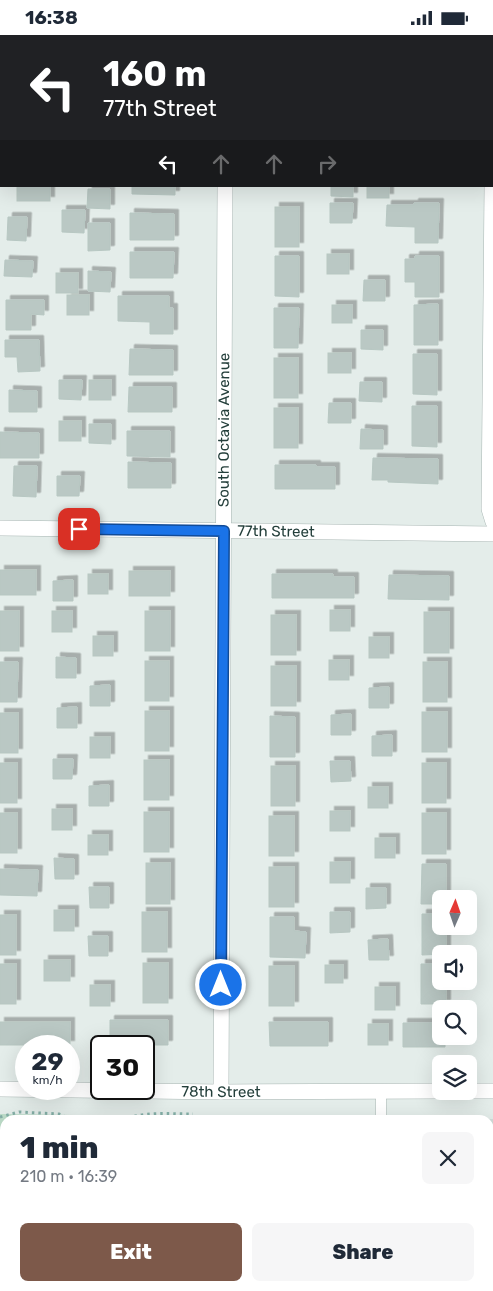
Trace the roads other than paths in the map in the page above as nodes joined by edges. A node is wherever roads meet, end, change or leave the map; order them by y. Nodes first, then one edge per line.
1 (226, 187) edge
2 (492, 187) edge
3 (493, 522) edge
4 (0, 528) edge
5 (224, 531) junction
6 (493, 534) edge
7 (0, 1089) edge
8 (381, 1091) junction
9 (432, 1091) edge
10 (477, 1091) edge
11 (493, 1091) edge
12 (221, 1092) junction
13 (381, 1115) edge

1 - 5 street, South Octavia Avenue
2 - 3 street
4 - 5 street, 77th Street
5 - 6 street, 77th Street
5 - 12 street, South Octavia Avenue
7 - 12 street, 78th Street
8 - 9 street, 78th Street
8 - 12 street, 78th Street
8 - 13 lane
10 - 11 street

